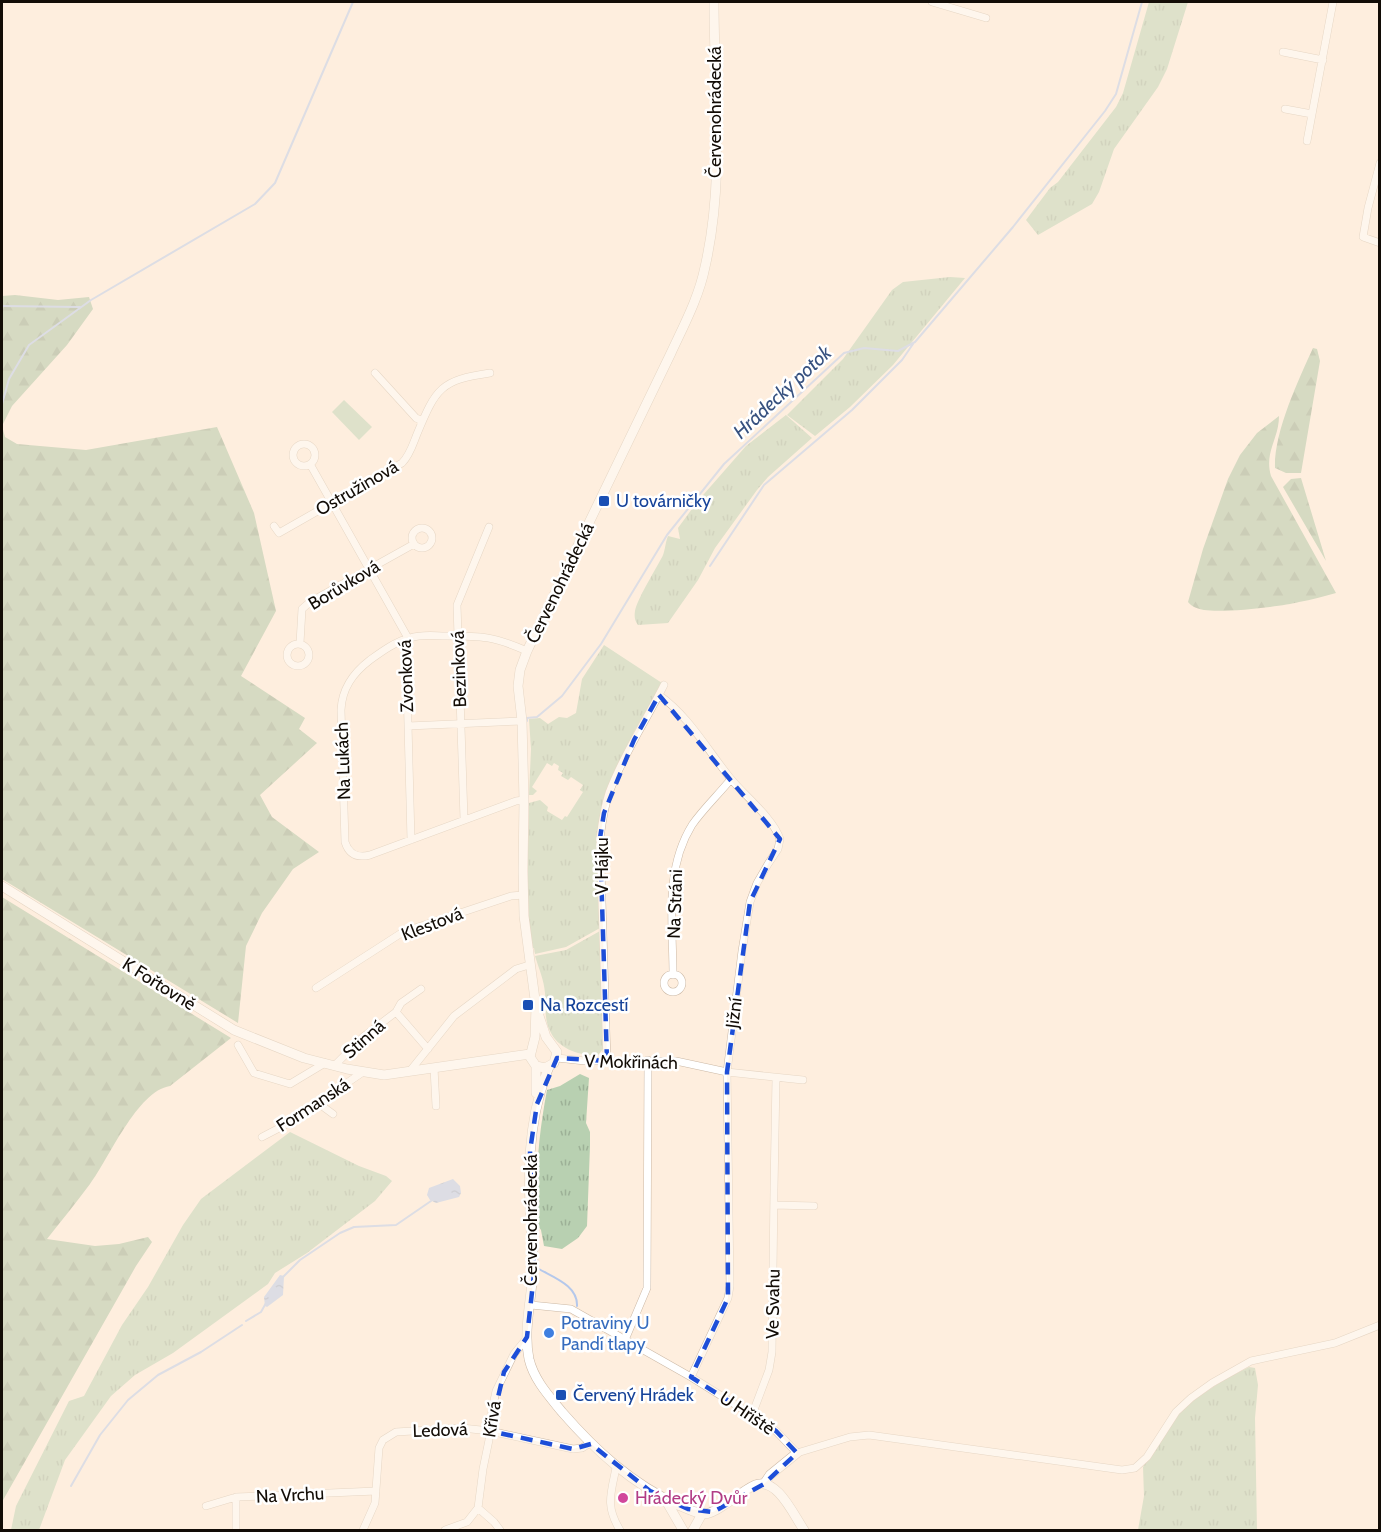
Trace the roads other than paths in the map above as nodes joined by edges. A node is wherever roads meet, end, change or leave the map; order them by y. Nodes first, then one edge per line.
1 (714, 2) edge
2 (937, 2) edge
3 (1333, 2) edge
4 (986, 18) dead end
5 (1283, 52) dead end
6 (1323, 60) junction
7 (1285, 109) dead end
8 (1312, 114) junction
9 (1307, 141) dead end
10 (1380, 163) edge
11 (1380, 243) edge
12 (375, 373) dead end
13 (490, 373) dead end
14 (422, 421) junction
15 (310, 464) dead end
16 (332, 503) junction
17 (274, 526) dead end
18 (489, 527) dead end
19 (414, 544) dead end
20 (369, 568) junction
21 (458, 636) junction
22 (408, 638) junction
23 (300, 643) dead end
24 (527, 651) junction
25 (664, 686) dead end
26 (659, 695) junction
27 (522, 721) junction
28 (460, 724) junction
29 (408, 726) junction
30 (731, 779) junction
31 (524, 800) junction
32 (464, 819) junction
33 (411, 840) junction
34 (2, 886) edge
35 (523, 895) junction
36 (529, 965) junction
37 (673, 975) dead end
38 (316, 988) dead end
39 (421, 989) dead end
40 (536, 1007) junction
41 (396, 1012) junction
42 (550, 1042) junction
43 (238, 1045) dead end
44 (428, 1049) junction
45 (532, 1050) junction
46 (557, 1058) junction
47 (648, 1060) junction
48 (607, 1061) junction
49 (329, 1065) junction
50 (536, 1066) junction
51 (549, 1067) junction
52 (434, 1068) junction
53 (410, 1071) junction
54 (363, 1072) junction
55 (728, 1072) junction
56 (776, 1078) junction
57 (803, 1080) dead end
58 (318, 1103) junction
59 (537, 1104) junction
60 (436, 1106) dead end
61 (333, 1114) dead end
62 (262, 1137) dead end
63 (774, 1205) junction
64 (814, 1206) dead end
65 (531, 1305) junction
66 (1380, 1325) edge
67 (527, 1337) junction
68 (625, 1340) junction
69 (691, 1377) junction
70 (752, 1415) junction
71 (490, 1431) junction
72 (590, 1443) junction
73 (797, 1453) junction
74 (616, 1468) junction
75 (764, 1484) junction
76 (376, 1491) junction
77 (236, 1497) junction
78 (665, 1499) junction
79 (206, 1506) dead end
80 (478, 1509) junction
81 (702, 1514) junction
82 (236, 1530) edge
83 (363, 1530) edge
84 (445, 1530) edge
85 (500, 1530) edge
86 (620, 1530) edge
87 (683, 1530) edge
88 (693, 1530) edge
89 (804, 1530) edge

1 - 24 street, Červenohrádecká
2 - 4 street
3 - 6 street
5 - 6 street
6 - 8 street
7 - 8 street
8 - 9 street
10 - 11 street
12 - 14 street
13 - 14 street, Ostružinová
14 - 16 street, Ostružinová
15 - 16 street, Zvonková
16 - 17 street, Ostružinová
16 - 20 street, Zvonková
18 - 21 street, Bezinková
19 - 20 street, Borůvková
20 - 22 street, Zvonková
20 - 23 street, Borůvková
21 - 22 street, Na Lukách
21 - 24 street, Na Lukách
21 - 28 street, Bezinková
22 - 29 street, Zvonková
22 - 33 street, Na Lukách
24 - 27 street, Červenohrádecká
25 - 26 street, V Hájku
26 - 30 street, Jižní
26 - 48 street, V Hájku
27 - 28 street
27 - 31 street, Červenohrádecká
28 - 29 street
28 - 32 street, Bezinková
29 - 33 street, Zvonková
30 - 37 street, Na Stráni
30 - 55 street, Jižní
31 - 32 street, Na Lukách
31 - 35 street, Červenohrádecká
32 - 33 street, Na Lukách
34 - 49 street, K Fořtovně
35 - 36 street, Červenohrádecká
35 - 38 street, Klestová
36 - 40 street, Červenohrádecká
36 - 44 street
39 - 41 street, Stinná
40 - 42 street, Červenohrádecká
40 - 45 street, Červenohrádecká
41 - 44 street, Stinná
41 - 49 street, Stinná
42 - 45 street
42 - 46 street
43 - 49 street
44 - 53 street
45 - 50 street
45 - 52 street, K Fořtovně
46 - 48 street, V Mokřinách
46 - 51 street
47 - 48 street, V Mokřinách
47 - 55 street, V Mokřinách
47 - 68 street
49 - 54 street, K Fořtovně
50 - 51 street
50 - 59 street, Červenohrádecká
51 - 59 street, Červenohrádecká
52 - 53 street, K Fořtovně
52 - 60 street
53 - 54 street, K Fořtovně
54 - 58 street, Formanská
55 - 56 street, V Mokřinách
55 - 69 street, Jižní
56 - 57 street, V Mokřinách
56 - 63 street, Ve Svahu
58 - 61 street
58 - 62 street, Formanská
59 - 65 street, Červenohrádecká
63 - 64 street
63 - 70 street, Ve Svahu
65 - 67 street, Červenohrádecká
65 - 68 street, U Hřiště
66 - 73 street
67 - 71 street, Křivá
67 - 72 street, Červenohrádecká
68 - 69 street, U Hřiště
69 - 70 street, U Hřiště
70 - 73 street, U Hřiště
71 - 72 street, Ledová
71 - 76 street, Ledová
71 - 80 street, Křivá
72 - 74 street, Červenohrádecká
73 - 75 street
74 - 78 street, Červenohrádecká
74 - 86 street
75 - 81 street
75 - 89 street
76 - 77 street, Na Vrchu
76 - 83 street, Ledová
77 - 79 street, Na Vrchu
77 - 82 street
78 - 81 street, Červenohrádecká
78 - 87 street
80 - 84 street
80 - 85 street
81 - 88 street

